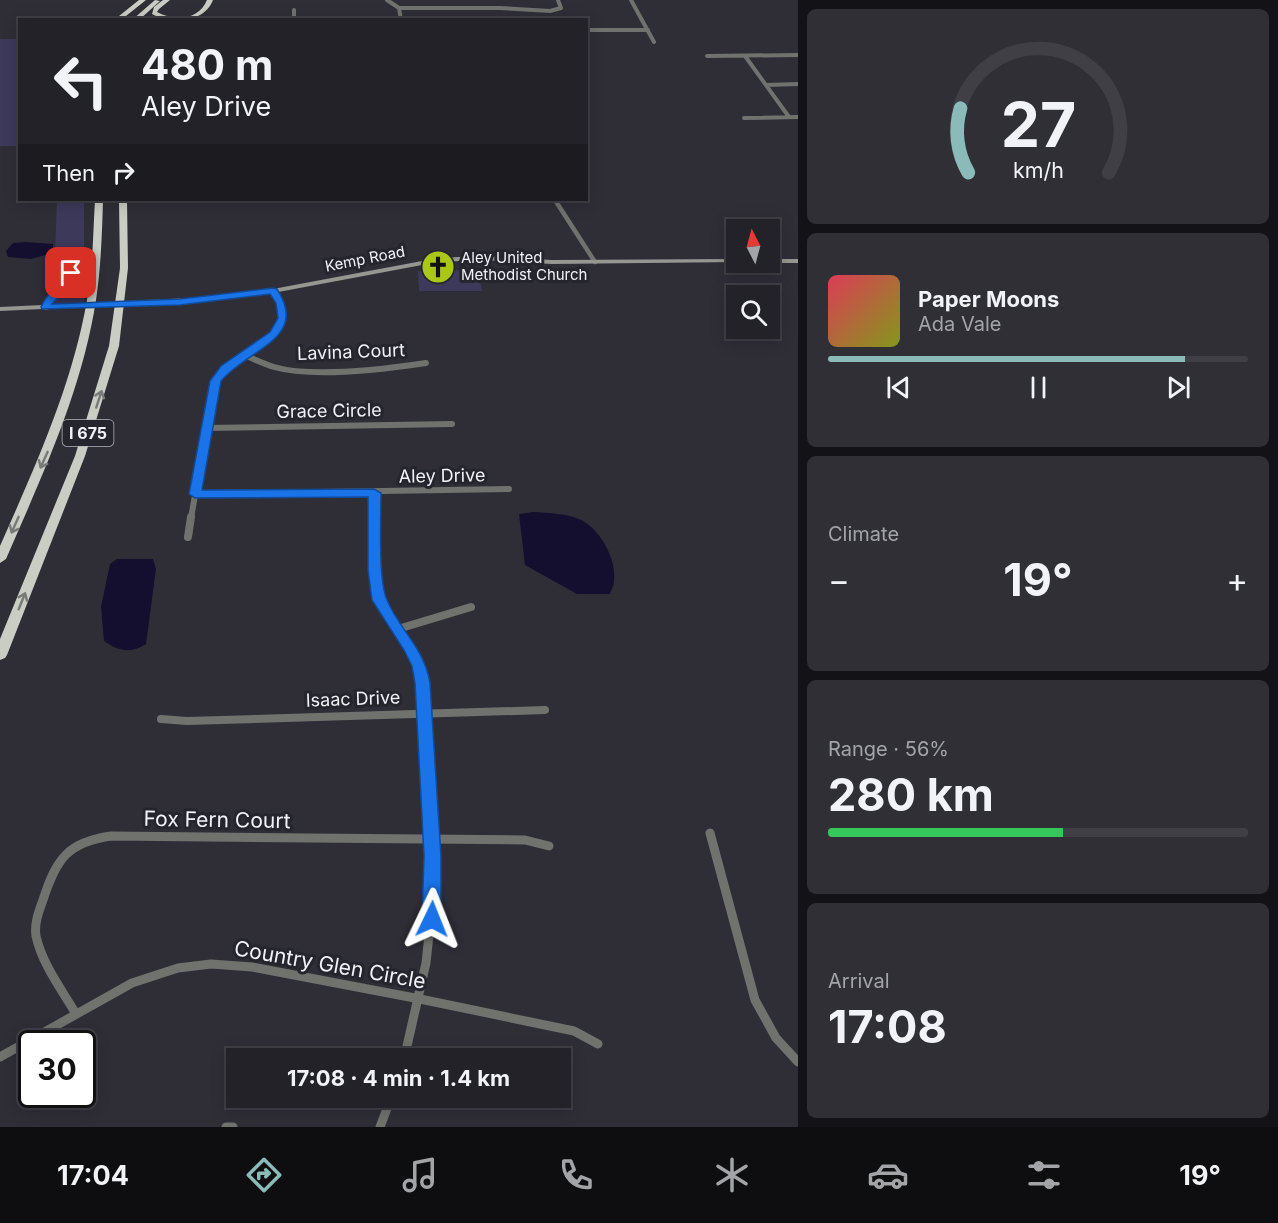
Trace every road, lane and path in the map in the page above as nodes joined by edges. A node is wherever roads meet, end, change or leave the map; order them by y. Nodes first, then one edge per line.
1 (134, 0) edge
2 (142, 0) edge
3 (159, 0) edge
4 (167, 0) edge
5 (210, 0) edge
6 (217, 0) edge
7 (387, 0) edge
8 (558, 0) edge
9 (631, 0) edge
10 (399, 8) junction
11 (215, 9) dead end
12 (294, 10) dead end
13 (113, 18) edge
14 (120, 18) edge
15 (137, 18) edge
16 (168, 18) edge
17 (181, 18) edge
18 (294, 18) edge
19 (401, 18) edge
20 (588, 30) edge
21 (648, 30) junction
22 (654, 42) dead end
23 (798, 55) edge
24 (707, 56) dead end
25 (746, 56) junction
26 (798, 84) edge
27 (766, 85) junction
28 (789, 117) junction
29 (798, 117) edge
30 (744, 118) dead end
31 (99, 201) edge
32 (123, 201) edge
33 (556, 201) edge
34 (726, 261) edge
35 (780, 261) edge
36 (798, 261) edge
37 (76, 262) dead end
38 (595, 262) junction
39 (273, 291) junction
40 (46, 307) junction
41 (0, 309) edge
42 (244, 355) junction
43 (426, 363) dead end
44 (452, 424) dead end
45 (206, 428) junction
46 (509, 489) dead end
47 (374, 493) junction
48 (195, 494) junction
49 (188, 537) dead end
50 (0, 559) edge
51 (471, 607) dead end
52 (398, 629) junction
53 (0, 655) edge
54 (545, 710) dead end
55 (424, 712) junction
56 (162, 718) dead end
57 (710, 833) dead end
58 (431, 841) junction
59 (549, 846) dead end
60 (420, 999) junction
61 (76, 1014) junction
62 (598, 1044) dead end
63 (407, 1048) edge
64 (0, 1057) edge
65 (798, 1062) edge
66 (387, 1108) edge
67 (226, 1127) edge
68 (233, 1127) edge
69 (380, 1127) edge

1 - 13 highway
2 - 14 highway
3 - 15 highway
4 - 16 highway
5 - 17 highway
6 - 11 highway
7 - 10 street
8 - 10 street
9 - 21 street
10 - 19 street
12 - 18 street
20 - 21 street
21 - 22 street
23 - 25 street
24 - 25 street
25 - 27 street
26 - 27 street
27 - 28 street
28 - 29 street
28 - 30 street
31 -> 50 highway, I 675
53 -> 32 highway, I 675
33 - 38 street
34 - 38 main road, Kemp Road
35 - 36 main road
37 - 40 street
38 - 39 main road, Kemp Road
39 - 40 main road, Kemp Road
39 - 42 street
40 - 41 main road, Kemp Road
42 - 43 street, Lavina Court
42 - 45 street
44 - 45 street, Grace Circle
45 - 48 street
46 - 47 street, Aley Drive
47 - 48 street, Aley Drive
47 - 52 street
48 - 49 street
51 - 52 street
52 - 55 street
54 - 55 street, Isaac Drive
55 - 56 street, Isaac Drive
55 - 58 street
57 - 65 street
58 - 59 street, Fox Fern Court
58 - 60 street
58 - 61 street, Fox Fern Court
60 - 61 street, Country Glen Circle
60 - 62 street, Country Glen Circle
60 - 63 street
61 - 64 street, Country Glen Circle
66 - 69 street
67 - 68 street

